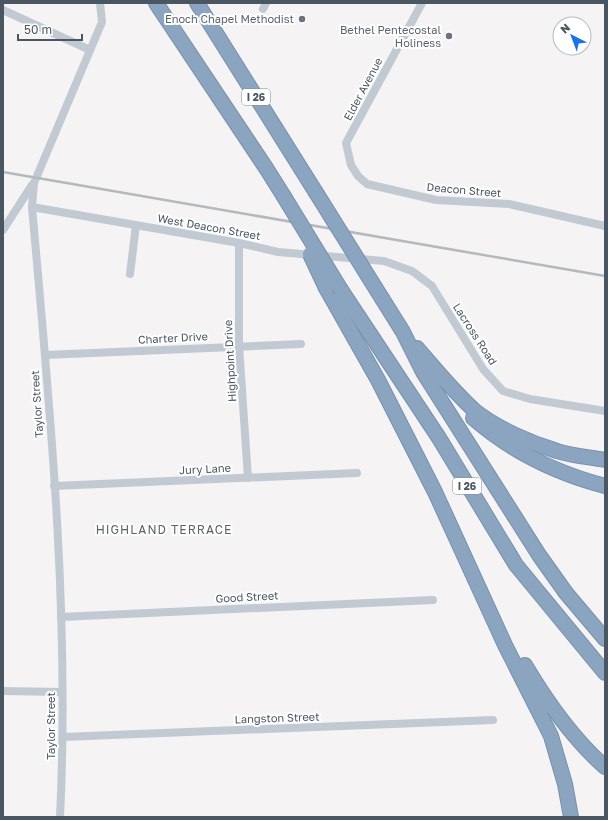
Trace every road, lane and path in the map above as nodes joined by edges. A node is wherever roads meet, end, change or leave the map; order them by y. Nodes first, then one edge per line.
1 (100, 3) edge
2 (156, 3) edge
3 (197, 3) edge
4 (422, 3) edge
5 (3, 10) edge
6 (90, 50) junction
7 (346, 143) joint
8 (34, 183) junction
9 (283, 195) junction
10 (32, 207) junction
11 (136, 225) junction
12 (605, 226) edge
13 (3, 230) edge
14 (239, 243) junction
15 (384, 261) joint
16 (130, 274) dead end
17 (403, 332) junction
18 (301, 344) dead end
19 (239, 346) junction
20 (45, 355) junction
21 (427, 360) junction
22 (605, 411) edge
23 (605, 460) edge
24 (357, 473) dead end
25 (248, 478) junction
26 (54, 486) junction
27 (605, 486) edge
28 (433, 600) dead end
29 (485, 600) junction
30 (62, 617) junction
31 (605, 639) edge
32 (605, 673) edge
33 (3, 691) edge
34 (62, 692) junction
35 (493, 720) dead end
36 (63, 737) junction
37 (605, 767) edge
38 (60, 817) edge
39 (571, 817) edge

1 - 6 street, Taylor Street
2 - 9 highway, I 26
3 - 17 highway, I 26, bridge
4 - 7 street, Elder Avenue
5 - 6 street
6 - 8 street, Taylor Street
7 - 12 street, Deacon Street
8 - 10 street, Taylor Street
8 - 13 street
9 - 29 highway, bridge
9 - 32 highway, I 26, bridge
10 - 11 street, West Deacon Street
10 - 20 street, Taylor Street
11 - 14 street, West Deacon Street
11 - 16 street
14 - 15 street, West Deacon Street
14 - 19 street, Highpoint Drive
15 - 22 street, Lacross Road
17 - 21 highway
17 - 31 highway, I 26
18 - 19 street, Charter Drive
19 - 20 street, Charter Drive
19 - 25 street, Highpoint Drive
20 - 26 street, Taylor Street
21 - 23 highway
21 - 27 highway
24 - 25 street, Jury Lane
25 - 26 street, Jury Lane
26 - 30 street, Taylor Street
28 - 30 street, Good Street
29 - 37 highway
29 - 39 highway
30 - 34 street, Taylor Street
33 - 34 street
34 - 36 street, Taylor Street
35 - 36 street, Langston Street
36 - 38 street, Taylor Street

